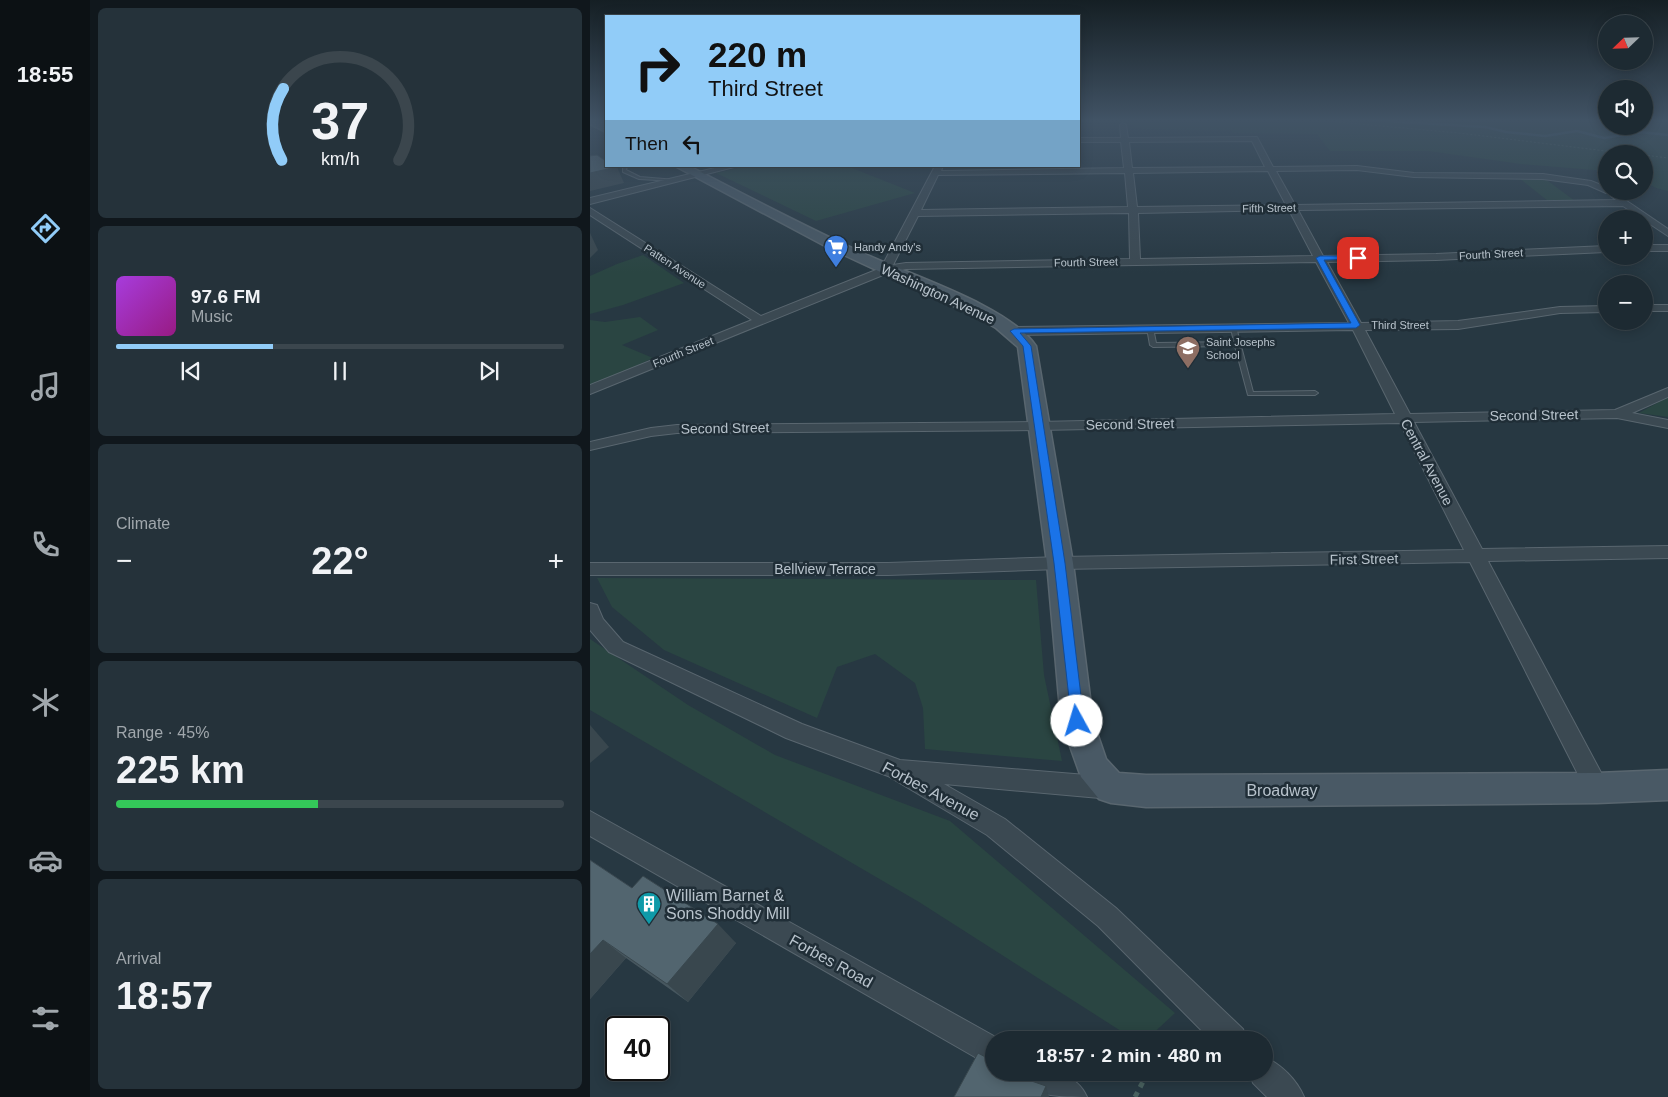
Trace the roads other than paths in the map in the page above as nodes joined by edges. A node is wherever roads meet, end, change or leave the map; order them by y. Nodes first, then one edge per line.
1 (624, 171) edge
2 (689, 171) edge
3 (712, 171) edge
4 (936, 171) edge
5 (1128, 171) edge
6 (1272, 171) edge
7 (1379, 171) edge
8 (696, 175) junction
9 (674, 180) junction
10 (1598, 186) edge
11 (1620, 200) edge
12 (590, 201) edge
13 (1624, 203) junction
14 (1292, 208) junction
15 (1133, 210) junction
16 (590, 211) edge
17 (915, 213) junction
18 (1668, 233) edge
19 (1653, 248) edge
20 (1668, 248) edge
21 (1598, 249) edge
22 (1320, 258) junction
23 (1135, 261) junction
24 (885, 270) junction
25 (1653, 308) edge
26 (1668, 308) edge
27 (1598, 309) edge
28 (761, 321) junction
29 (1356, 325) junction
30 (1150, 328) junction
31 (1234, 328) junction
32 (1014, 331) junction
33 (1238, 344) junction
34 (590, 390) edge
35 (1668, 392) edge
36 (1315, 393) dead end
37 (1617, 414) junction
38 (1404, 418) junction
39 (1668, 424) edge
40 (1039, 426) junction
41 (591, 448) edge
42 (1668, 552) edge
43 (1476, 557) junction
44 (1060, 563) junction
45 (590, 569) edge
46 (590, 610) edge
47 (896, 769) junction
48 (1668, 785) edge
49 (1111, 788) junction
50 (1597, 788) junction
51 (590, 823) edge
52 (1223, 1031) edge
53 (985, 1048) edge
54 (1043, 1081) edge
55 (1273, 1081) edge
56 (1071, 1097) edge
57 (1288, 1097) edge

1 - 9 lane
2 - 8 street, Washington Avenue
3 - 8 street
4 - 17 street
5 - 15 street
6 - 14 street, Central Avenue
7 - 10 street
8 - 9 street
8 - 24 street, Washington Avenue
9 - 12 street
11 - 13 street
13 - 14 street, Fifth Street
13 - 18 street
14 - 15 street, Fifth Street
14 - 22 street, Central Avenue
15 - 17 street, Fifth Street
15 - 23 street
16 - 28 street, Patten Avenue
17 - 24 street
19 - 20 street
21 - 22 street, Fourth Street
22 - 23 street, Fourth Street
22 - 29 street, Central Avenue
23 - 24 street, Fourth Street
24 - 28 street, Fourth Street
24 - 32 street, Washington Avenue
25 - 26 street
27 - 29 street, Third Street
28 - 34 street, Fourth Street
29 - 31 street, Third Street
29 - 38 street, Central Avenue
30 - 31 street, Third Street
30 - 32 street, Third Street
30 - 33 lane
31 - 33 lane
32 - 40 street, Washington Avenue
33 - 36 lane
35 - 37 street
37 - 38 street, Second Street
37 - 39 street, Second Street
38 - 40 street, Second Street
38 - 43 street, Central Avenue
40 - 41 street, Second Street
40 - 44 street, Washington Avenue
42 - 43 street, First Street
43 - 44 street, First Street
43 - 50 street, Central Avenue
44 - 45 street, Bellview Terrace
44 - 49 street, Washington Avenue
46 - 47 street, Forbes Avenue
47 - 49 street, Broadway
47 - 52 street, Forbes Avenue
48 - 50 street, Broadway
49 - 50 street, Broadway
51 - 53 street, Forbes Road
54 - 56 street
55 - 57 street

